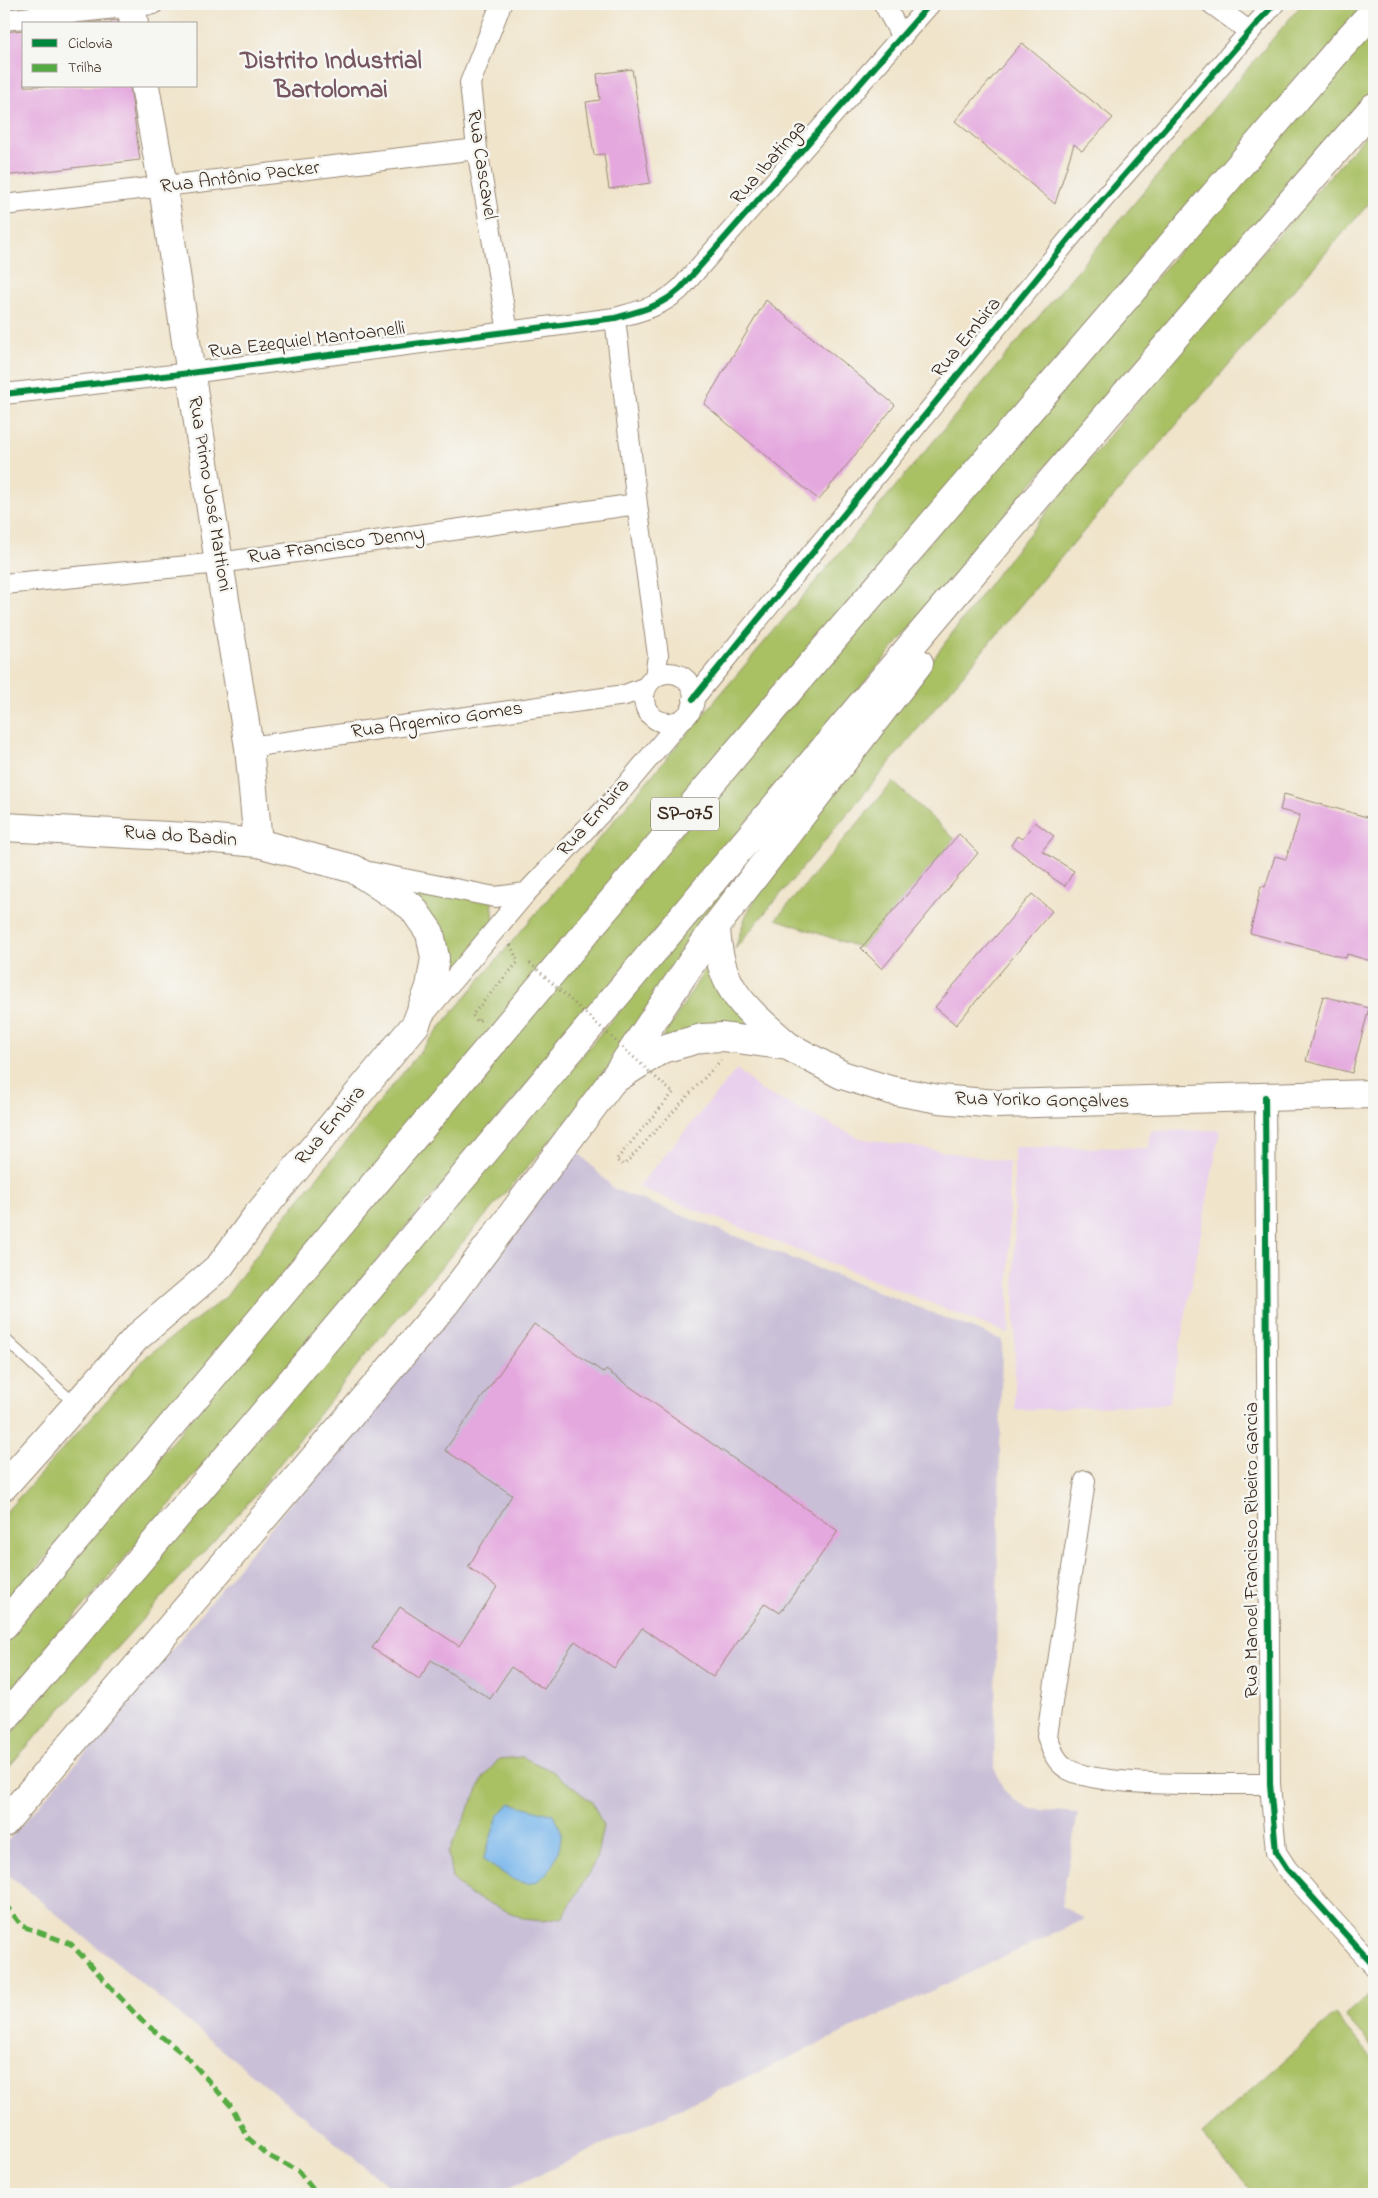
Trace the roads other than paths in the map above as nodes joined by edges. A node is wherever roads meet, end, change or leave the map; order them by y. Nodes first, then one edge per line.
1 (501, 4) edge
2 (884, 4) edge
3 (930, 4) edge
4 (1212, 4) edge
5 (1274, 4) edge
6 (137, 9) edge
7 (1374, 11) edge
8 (4, 20) edge
9 (1250, 32) junction
10 (902, 37) junction
11 (145, 88) edge
12 (1374, 107) edge
13 (477, 149) junction
14 (163, 187) junction
15 (4, 205) edge
16 (615, 318) junction
17 (508, 332) junction
18 (190, 373) junction
19 (4, 394) edge
20 (637, 504) junction
21 (219, 563) junction
22 (4, 584) edge
23 (955, 594) junction
24 (664, 691) junction
25 (681, 720) junction
26 (249, 747) junction
27 (648, 756) junction
28 (4, 827) edge
29 (258, 843) junction
30 (354, 869) junction
31 (526, 893) junction
32 (716, 926) junction
33 (416, 1024) junction
34 (788, 1046) junction
35 (612, 1081) junction
36 (1374, 1094) edge
37 (1265, 1097) junction
38 (4, 1338) edge
39 (13, 1346) junction
40 (4, 1354) edge
41 (76, 1405) junction
42 (1085, 1481) dead end
43 (4, 1486) edge
44 (4, 1625) edge
45 (4, 1719) edge
46 (1270, 1784) junction
47 (4, 1823) edge
48 (1374, 1966) edge

1 - 13 street, Rua Cascavel
2 - 10 street
3 - 10 street, Rua Ibatinga
4 - 9 street
5 - 9 street, Rua Embira
6 - 8 street
7 - 44 main road, SP-075
9 - 24 street, Rua Embira
10 - 16 street, Rua Ibatinga
11 - 14 main road, Rua Primo José Mattioni
12 - 23 main road, SP-075
13 - 14 street, Rua Antônio Packer
13 - 17 street, Rua Cascavel
14 - 15 street, Rua Antônio Packer
14 - 18 main road, Rua Primo José Mattioni
16 - 17 street, Rua Ezequiel Mantoanelli
16 - 20 street
17 - 18 street, Rua Ezequiel Mantoanelli
18 - 19 street, Rua Ezequiel Mantoanelli
18 - 21 main road, Rua Primo José Mattioni
20 - 21 street, Rua Francisco Denny
20 - 24 street
21 - 22 street, Rua Francisco Denny
21 - 26 main road, Rua Primo José Mattioni
23 - 32 main road
23 - 45 main road, SP-075
24 - 25 street, Rua Embira
24 - 25 street, Rua Argemiro Gomes
24 - 26 street, Rua Argemiro Gomes
24 - 27 street
25 - 27 street, Rua Embira
26 - 29 main road, Rua Primo José Mattioni
27 - 31 street, Rua Embira
28 - 29 main road, Rua do Badin
29 - 30 main road, Rua do Badin
30 - 31 street, Rua do Badin
30 - 33 main road, Rua do Badin
31 - 33 street, Rua Embira
32 - 34 main road
32 - 35 main road
33 - 41 main road, Rua Embira
34 - 35 main road, Rua Yoriko Gonçalves
34 - 37 main road, Rua Yoriko Gonçalves
35 - 47 main road
36 - 37 main road, Rua Yoriko Gonçalves
37 - 46 street, Rua Manoel Francisco Ribeiro Garcia
38 - 39 lane
39 - 40 lane
39 - 41 lane
41 - 43 main road, Rua Embira
42 - 46 street
46 - 48 street, Rua Manoel Francisco Ribeiro Garcia

